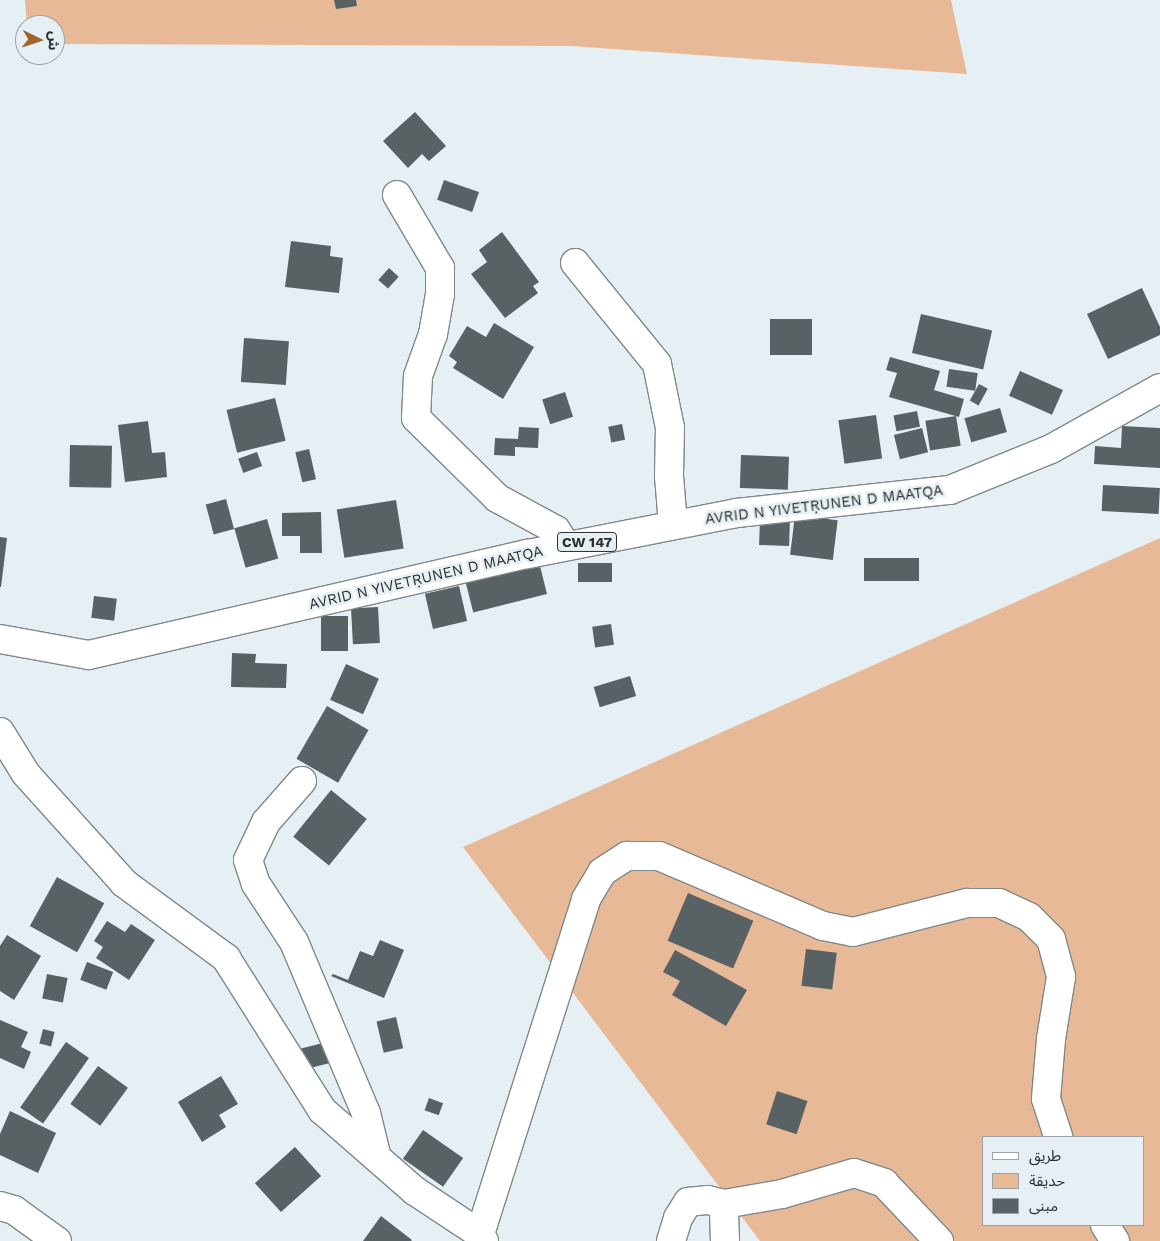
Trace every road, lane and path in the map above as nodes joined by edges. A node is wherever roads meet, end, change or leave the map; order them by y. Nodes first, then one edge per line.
1 (397, 195) dead end
2 (575, 263) dead end
3 (1160, 388) edge
4 (673, 525) junction
5 (566, 546) junction
6 (0, 639) edge
7 (0, 732) edge
8 (302, 780) dead end
9 (1058, 1136) edge
10 (377, 1158) junction
11 (724, 1204) junction
12 (0, 1206) edge
13 (1106, 1226) edge
14 (482, 1237) edge
15 (57, 1241) edge
16 (672, 1241) edge
17 (725, 1241) edge
18 (939, 1241) edge
19 (1115, 1241) edge

1 - 5 street
2 - 4 street
3 - 4 street, AVRID N YIVETṚUNEN D MAATQA / CW 147
4 - 5 street, AVRID N YIVETṚUNEN D MAATQA / CW 147
5 - 6 street, AVRID N YIVETṚUNEN D MAATQA / CW 147
7 - 10 street
8 - 10 street
9 - 14 street
10 - 14 street
11 - 16 street
11 - 17 street
11 - 18 street
12 - 15 street
13 - 19 street

